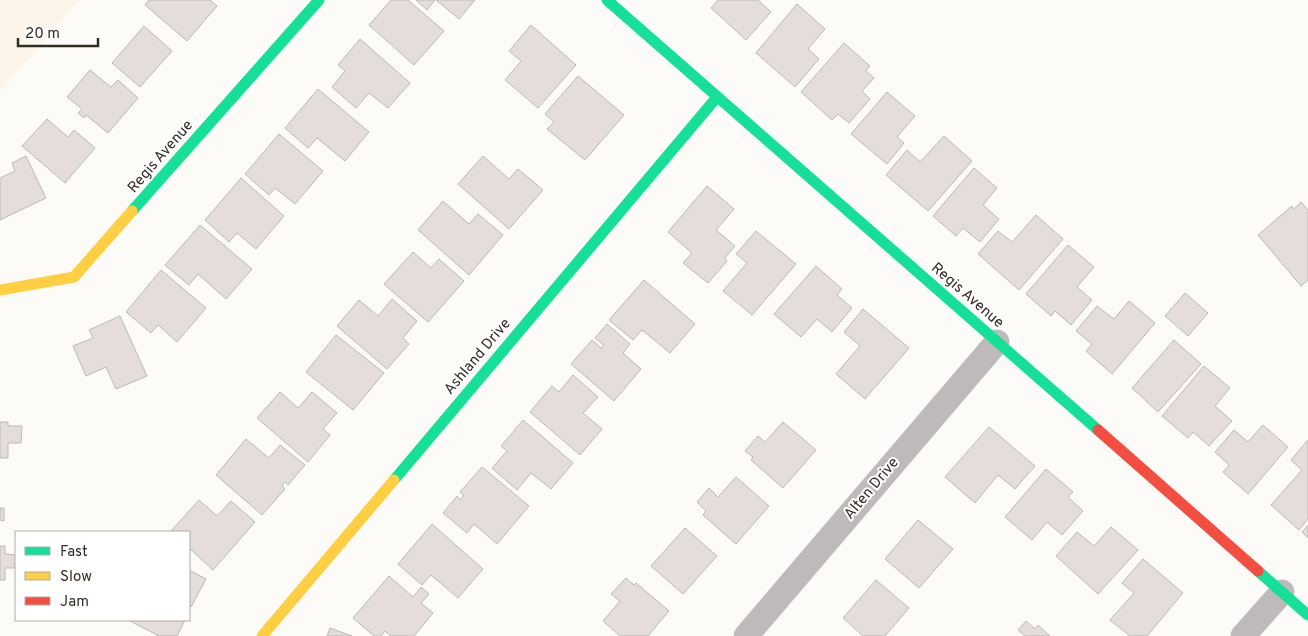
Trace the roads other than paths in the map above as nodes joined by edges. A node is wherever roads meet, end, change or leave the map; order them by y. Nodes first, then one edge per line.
1 (319, 0) edge
2 (607, 0) edge
3 (717, 97) junction
4 (0, 290) edge
5 (997, 342) junction
6 (1282, 592) junction
7 (1308, 615) edge
8 (262, 636) edge
9 (746, 636) edge
10 (1243, 636) edge

1 - 4 street, Regis Avenue
2 - 3 street, Regis Avenue
3 - 5 street, Regis Avenue
3 - 8 street, Ashland Drive
5 - 6 street, Regis Avenue
5 - 9 street, Alten Drive
6 - 7 street, Regis Avenue
6 - 10 street

